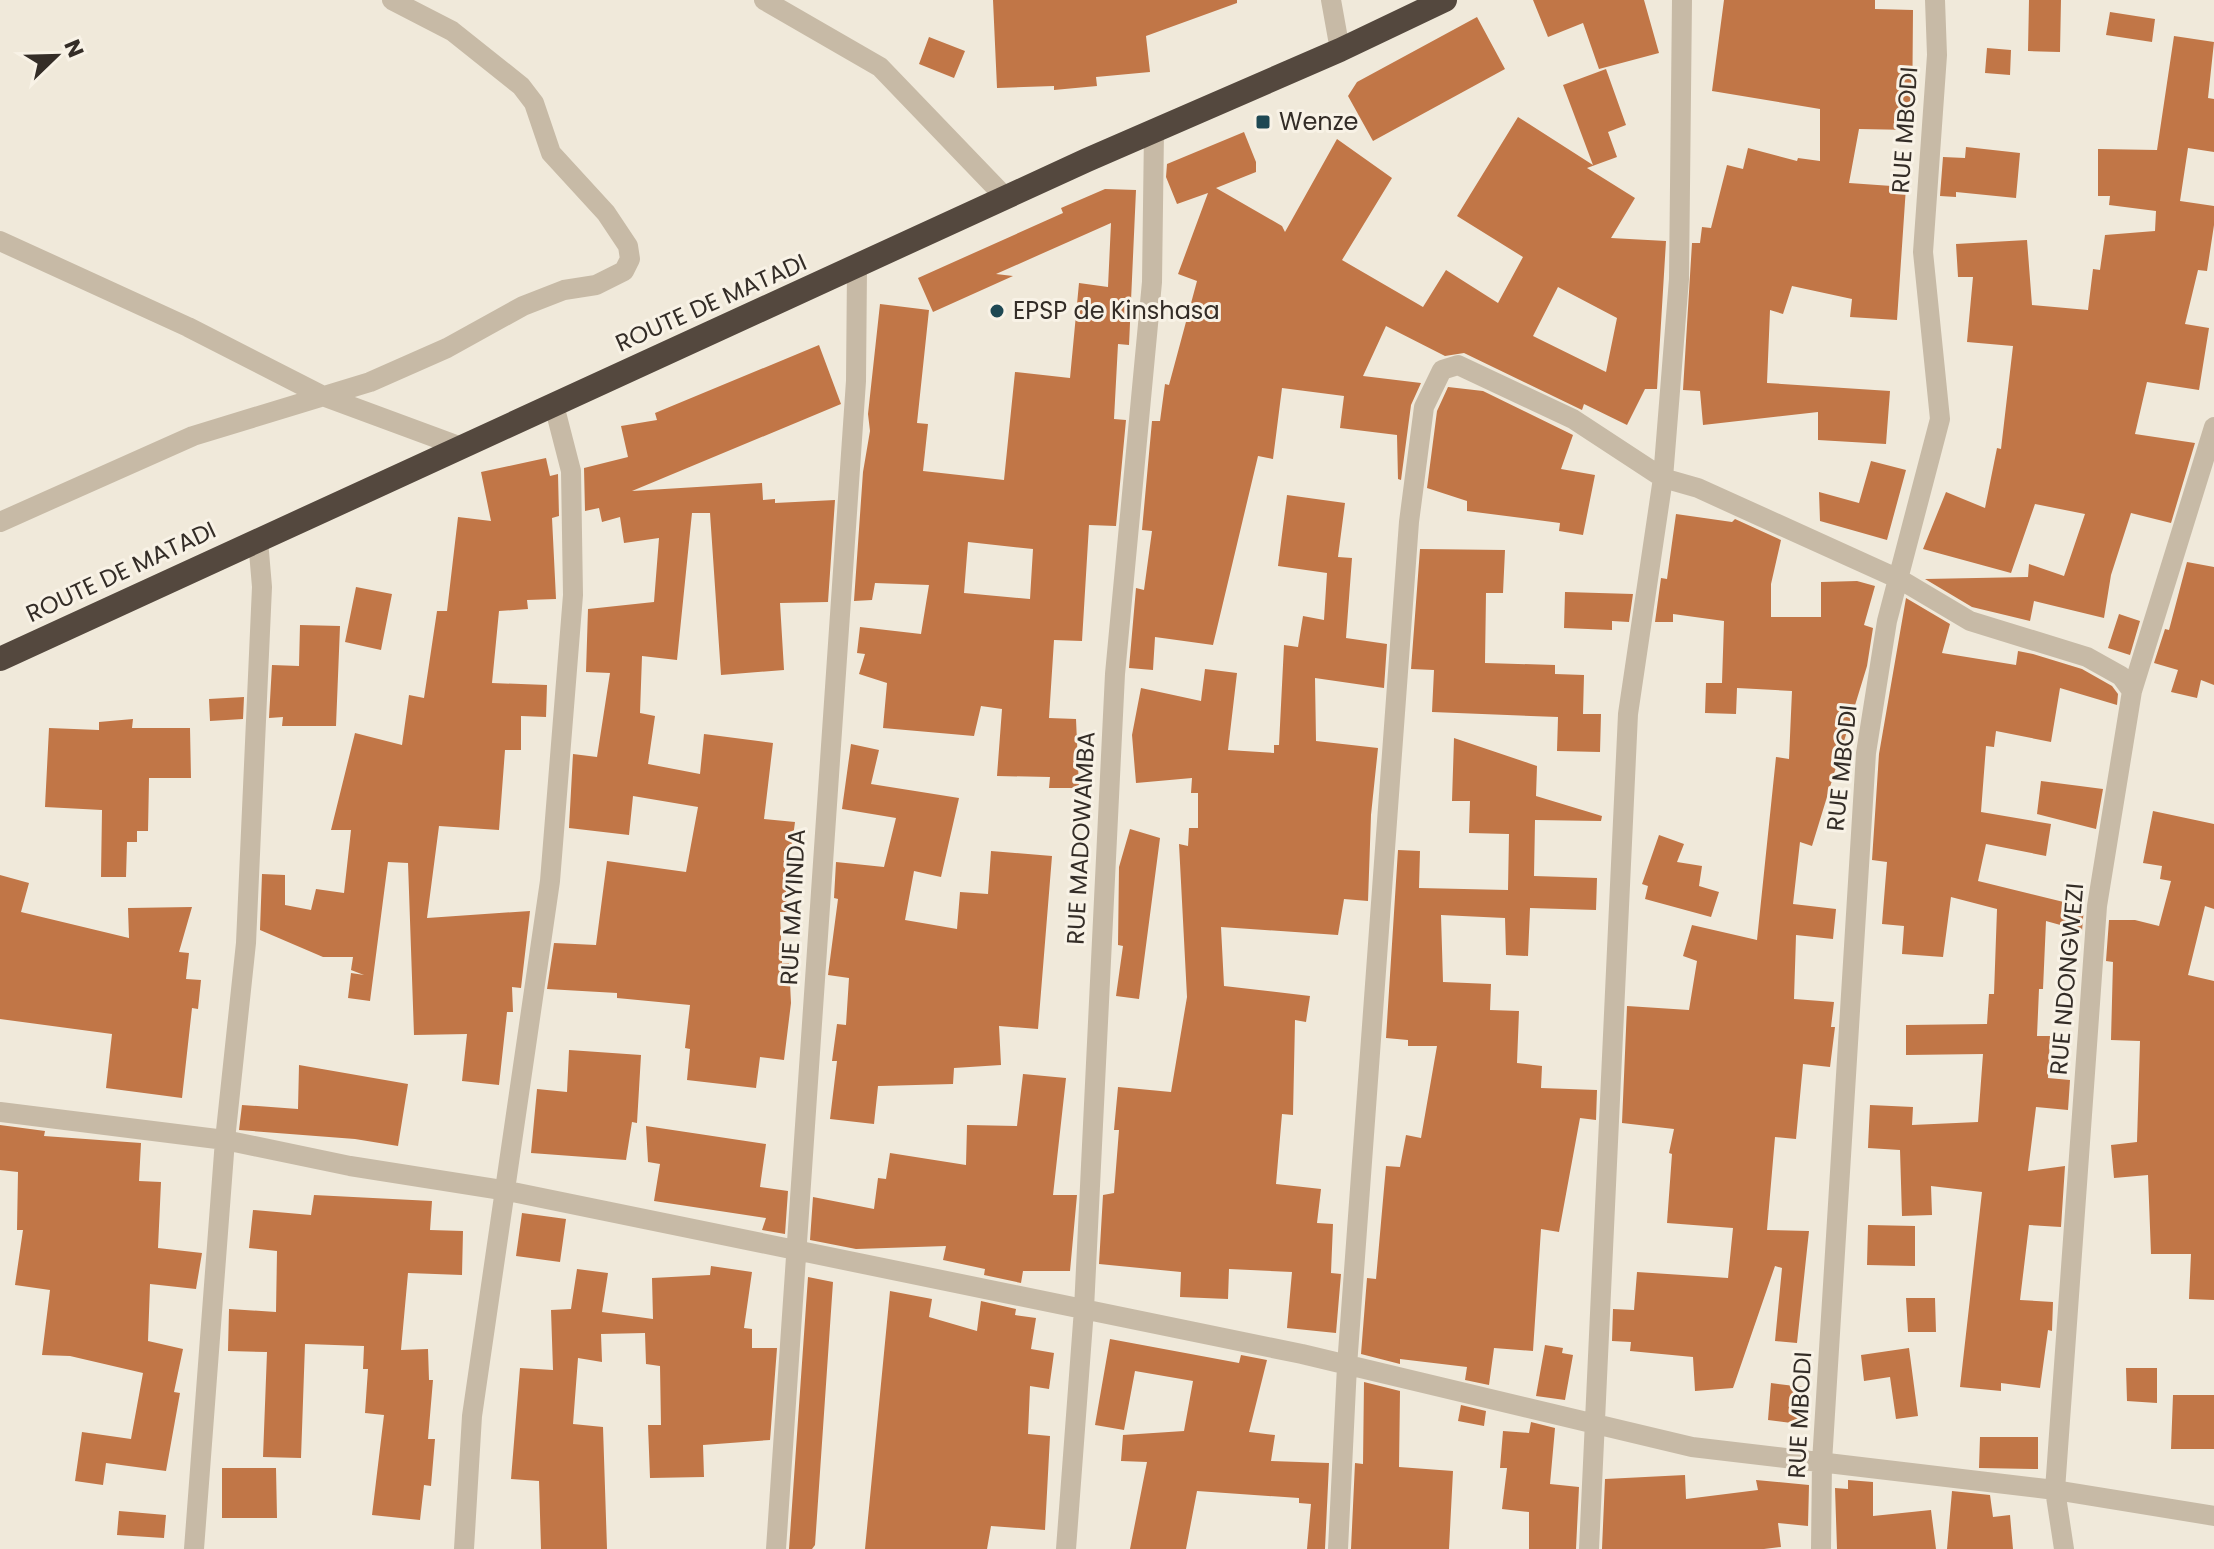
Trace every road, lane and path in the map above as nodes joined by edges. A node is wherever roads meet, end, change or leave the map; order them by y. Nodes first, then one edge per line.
1 (392, 0) edge
2 (764, 0) edge
3 (1331, 0) edge
4 (1445, 0) edge
5 (1682, 0) edge
6 (1935, 0) edge
7 (1340, 50) junction
8 (1154, 131) junction
9 (1005, 197) junction
10 (0, 241) edge
11 (857, 268) junction
12 (323, 396) junction
13 (554, 405) junction
14 (2214, 427) edge
15 (461, 447) junction
16 (1663, 478) junction
17 (0, 522) edge
18 (258, 540) junction
19 (1901, 580) junction
20 (0, 659) edge
21 (2132, 691) junction
22 (0, 1112) edge
23 (225, 1140) junction
24 (508, 1191) junction
25 (799, 1249) junction
26 (1084, 1309) junction
27 (1347, 1366) junction
28 (1594, 1423) junction
29 (1822, 1462) junction
30 (2055, 1490) junction
31 (2214, 1516) edge
32 (194, 1549) edge
33 (464, 1549) edge
34 (776, 1549) edge
35 (1066, 1549) edge
36 (1338, 1549) edge
37 (1589, 1549) edge
38 (1821, 1549) edge
39 (2064, 1549) edge

1 - 12 street
2 - 9 street
3 - 7 street
4 - 7 highway, ROUTE DE MATADI
5 - 16 street
6 - 19 street, RUE MBODI
7 - 8 highway, ROUTE DE MATADI
8 - 9 highway, ROUTE DE MATADI
8 - 26 street, RUE MADOWAMBA
9 - 11 highway, ROUTE DE MATADI
10 - 12 street
11 - 13 highway, ROUTE DE MATADI
11 - 25 street, RUE MAYINDA
12 - 15 street
12 - 17 street
13 - 15 highway, ROUTE DE MATADI
13 - 24 street
14 - 21 street, RUE NDONGWEZI
15 - 18 highway, ROUTE DE MATADI
16 - 19 street
16 - 27 street
16 - 28 street
18 - 20 highway, ROUTE DE MATADI
18 - 23 street
19 - 21 street
19 - 29 street, RUE MBODI
21 - 30 street, RUE NDONGWEZI
22 - 23 street
23 - 24 street
23 - 32 street
24 - 25 street
24 - 33 street
25 - 26 street
25 - 34 street, RUE MAYINDA
26 - 27 street
26 - 35 street, RUE MADOWAMBA
27 - 28 street
27 - 36 street
28 - 29 street
28 - 37 street
29 - 30 street
29 - 38 street, RUE MBODI
30 - 31 street
30 - 39 street, RUE NDONGWEZI

